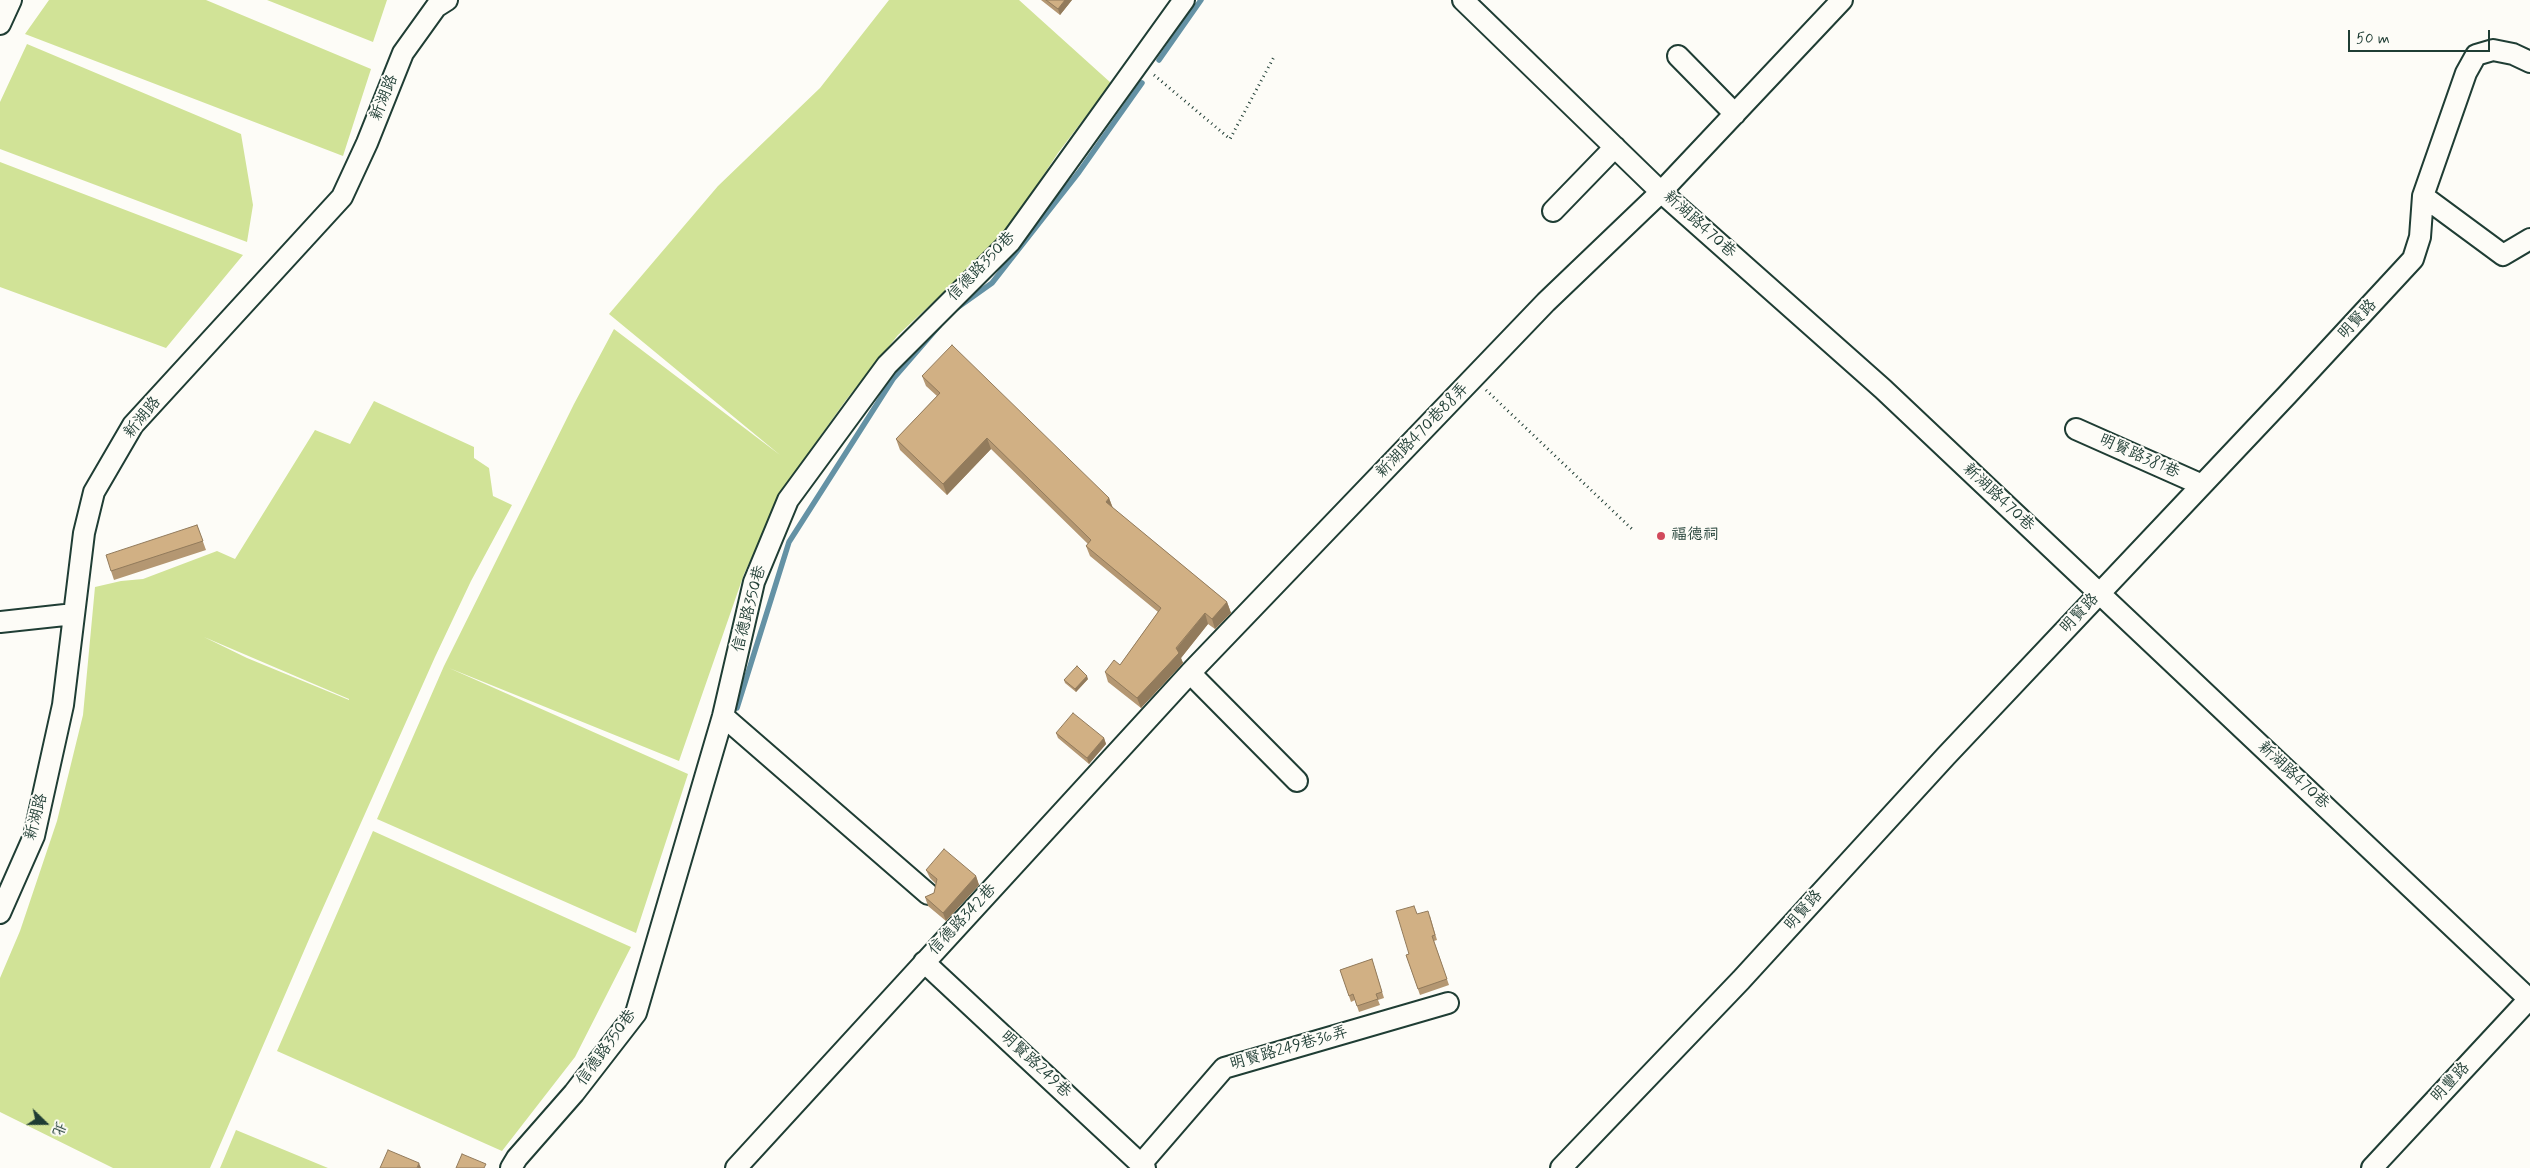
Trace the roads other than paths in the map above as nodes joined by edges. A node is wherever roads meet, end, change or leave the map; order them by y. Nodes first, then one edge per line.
1 (11, 0) edge
2 (447, 0) edge
3 (1184, 0) edge
4 (1463, 0) edge
5 (1842, 0) edge
6 (0, 24) edge
7 (1678, 56) dead end
8 (2530, 62) edge
9 (1735, 114) junction
10 (1615, 147) junction
11 (1661, 192) junction
12 (2423, 196) junction
13 (1552, 211) dead end
14 (2530, 239) edge
15 (2076, 429) dead end
16 (2202, 486) junction
17 (2099, 594) junction
18 (74, 614) junction
19 (0, 622) edge
20 (1190, 673) junction
21 (723, 716) junction
22 (1297, 780) dead end
23 (928, 894) edge
24 (2, 901) edge
25 (924, 962) junction
26 (2530, 999) edge
27 (1448, 1003) dead end
28 (1143, 1166) edge
29 (511, 1168) edge
30 (736, 1168) edge
31 (1561, 1168) edge
32 (2372, 1168) edge

1 - 6 street
2 - 18 street, 新湖路
3 - 21 street, 信德路350巷
4 - 10 street, 新湖路470巷
5 - 9 street, 新湖路470巷88弄
7 - 9 street
8 - 12 street, 明賢路
9 - 11 street, 新湖路470巷88弄
10 - 11 street, 新湖路470巷
10 - 13 street
11 - 17 street, 新湖路470巷
11 - 20 street, 新湖路470巷88弄
12 - 14 street
12 - 16 street, 明賢路
15 - 16 street, 明賢路381巷
16 - 17 street, 明賢路
17 - 26 street, 新湖路470巷
17 - 31 street, 明賢路
18 - 19 street
18 - 24 street, 新湖路
20 - 22 street
20 - 25 street, 信德路342巷
21 - 23 street
21 - 29 street, 信德路350巷
25 - 28 street, 明賢路249巷
25 - 30 street, 信德路342巷
26 - 32 street, 明豐路
27 - 28 street, 明賢路249巷36弄

